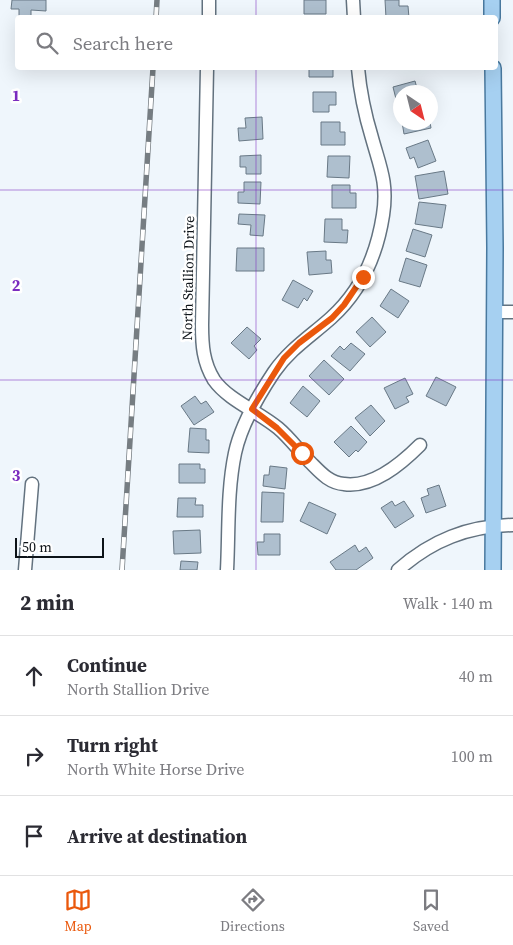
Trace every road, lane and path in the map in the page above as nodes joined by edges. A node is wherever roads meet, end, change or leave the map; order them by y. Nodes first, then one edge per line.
1 (209, 0) edge
2 (353, 0) edge
3 (492, 0) edge
4 (209, 15) edge
5 (354, 15) edge
6 (492, 15) edge
7 (208, 70) edge
8 (358, 70) edge
9 (492, 70) edge
10 (494, 312) junction
11 (513, 312) edge
12 (252, 409) junction
13 (420, 446) dead end
14 (32, 484) dead end
15 (513, 524) edge
16 (492, 525) junction
17 (26, 570) edge
18 (227, 570) edge
19 (398, 570) edge
20 (493, 570) edge

1 - 4 street
2 - 5 street
3 - 6 main road
7 - 12 street, North Stallion Drive
8 - 12 street
9 - 10 main road
10 - 11 street
10 - 16 main road
12 - 13 street, North Stallion Drive
12 - 18 street
14 - 17 street
15 - 16 street
16 - 19 street
16 - 20 main road

